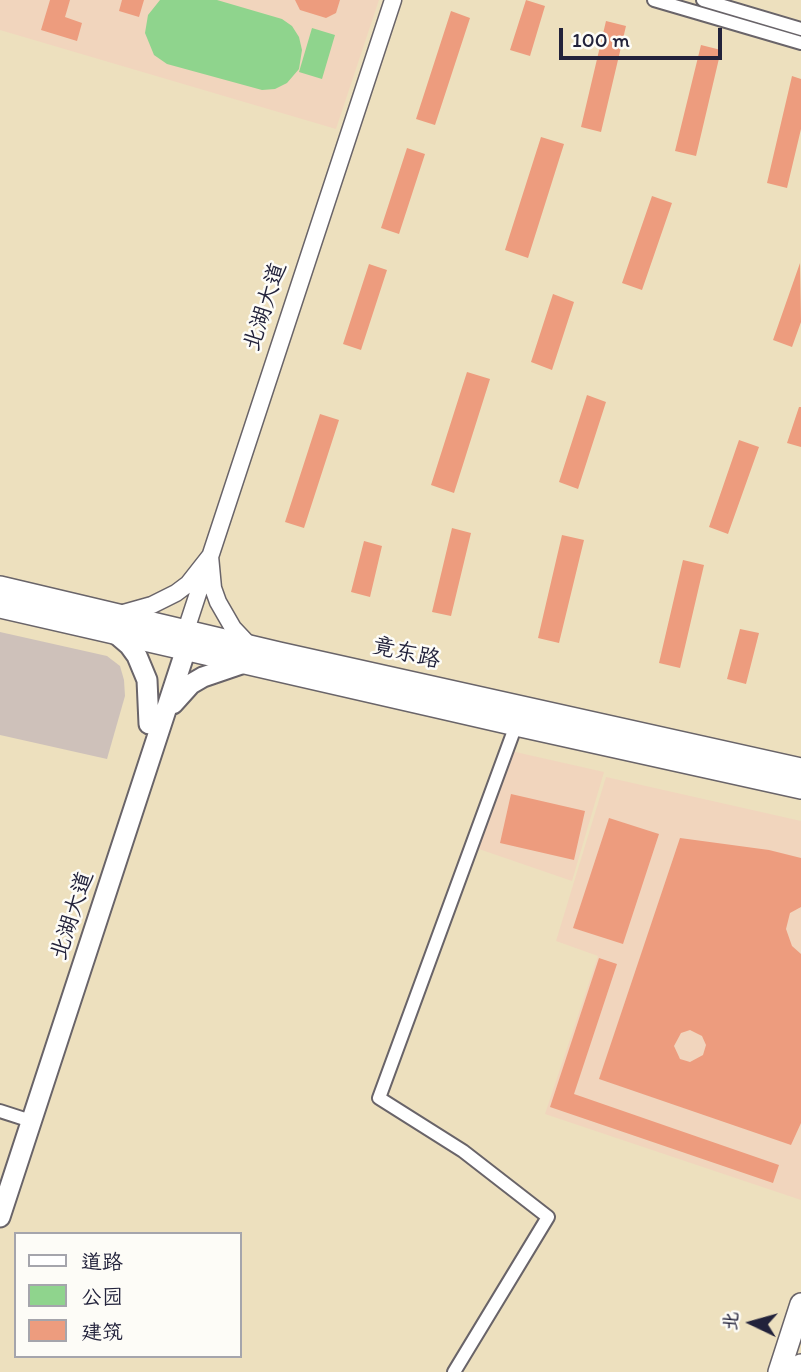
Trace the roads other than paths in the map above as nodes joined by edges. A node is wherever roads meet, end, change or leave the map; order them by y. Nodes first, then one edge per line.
1 (393, 0) edge
2 (654, 0) edge
3 (702, 0) edge
4 (801, 29) edge
5 (801, 43) edge
6 (210, 556) junction
7 (0, 587) edge
8 (0, 607) edge
9 (118, 623) junction
10 (182, 642) junction
11 (246, 654) junction
12 (155, 725) junction
13 (516, 725) junction
14 (801, 769) edge
15 (801, 788) edge
16 (0, 1111) edge
17 (26, 1120) junction
18 (0, 1181) edge
19 (0, 1217) edge
20 (801, 1304) edge
21 (801, 1365) edge
22 (454, 1372) edge
23 (779, 1372) edge
24 (799, 1372) edge

1 - 6 street, 北湖大道
2 - 5 street
3 - 4 street
6 - 9 street
6 - 10 street, 北湖大道
6 - 11 street
7 - 9 main road, 竟东路
8 - 9 main road, 竟东路
9 - 10 main road, 竟东路
9 - 12 main road
10 - 11 main road, 竟东路
10 - 12 main road, 北湖大道
11 - 12 main road
11 - 13 main road, 竟东路
11 - 14 main road, 竟东路
12 - 17 main road, 北湖大道
13 - 15 main road, 竟东路
13 - 22 street
16 - 17 street
17 - 18 main road, 北湖大道
17 - 19 main road, 北湖大道
20 - 23 main road
21 - 24 main road

